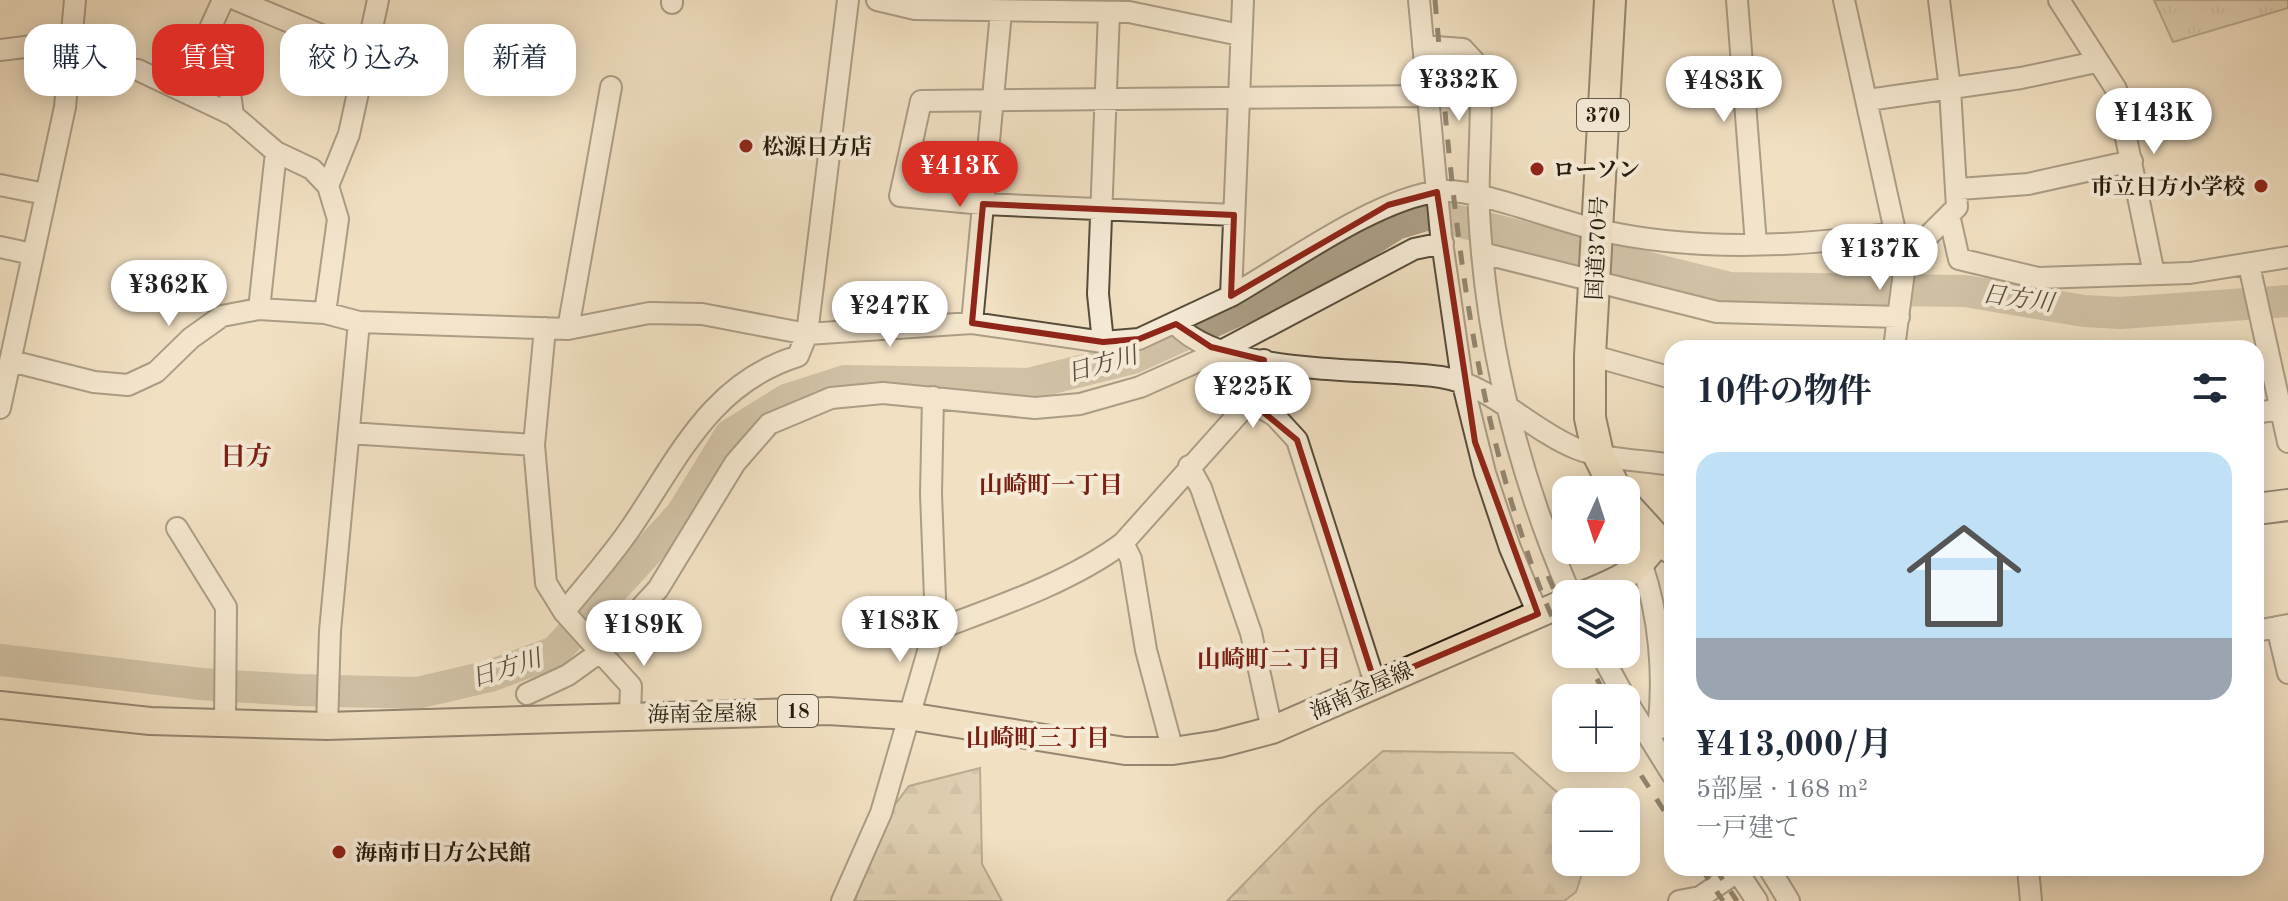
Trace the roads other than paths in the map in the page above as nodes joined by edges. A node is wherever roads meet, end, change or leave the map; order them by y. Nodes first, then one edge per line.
1 (75, 0) edge
2 (223, 0) edge
3 (237, 0) edge
4 (378, 0) edge
5 (848, 0) edge
6 (877, 0) edge
7 (1243, 0) edge
8 (1419, 0) edge
9 (1610, 0) edge
10 (1737, 0) edge
11 (1844, 0) edge
12 (1939, 0) edge
13 (2059, 0) edge
14 (1122, 8) edge
15 (1001, 12) junction
16 (73, 24) edge
17 (295, 24) edge
18 (373, 24) edge
19 (1240, 35) junction
20 (1423, 46) junction
21 (0, 50) edge
22 (24, 50) edge
23 (2096, 62) junction
24 (136, 69) edge
25 (611, 87) dead end
26 (1950, 89) junction
27 (66, 96) edge
28 (358, 96) edge
29 (1428, 96) junction
30 (1107, 97) junction
31 (992, 99) junction
32 (1240, 99) junction
33 (1868, 100) junction
34 (233, 115) junction
35 (276, 152) junction
36 (2132, 161) junction
37 (0, 185) edge
38 (328, 186) junction
39 (1959, 189) junction
40 (45, 194) junction
41 (1438, 197) junction
42 (1479, 202) junction
43 (983, 204) junction
44 (1104, 210) junction
45 (1234, 215) junction
46 (1949, 215) junction
47 (1894, 233) junction
48 (1442, 239) junction
49 (1756, 244) junction
50 (0, 247) edge
51 (1481, 247) junction
52 (32, 254) junction
53 (1595, 255) junction
54 (2288, 257) edge
55 (2250, 270) junction
56 (1904, 272) junction
57 (2154, 274) junction
58 (1231, 296) junction
59 (259, 309) junction
60 (325, 313) junction
61 (1899, 317) junction
62 (359, 322) junction
63 (972, 323) junction
64 (545, 328) junction
65 (1180, 328) junction
66 (568, 329) junction
67 (807, 334) junction
68 (1895, 340) edge
69 (1103, 342) junction
70 (1216, 349) junction
71 (1590, 355) junction
72 (1264, 360) junction
73 (11, 361) junction
74 (1664, 376) edge
75 (1462, 380) junction
76 (933, 397) junction
77 (1250, 401) junction
78 (1507, 407) junction
79 (0, 408) edge
80 (2280, 409) junction
81 (2264, 412) edge
82 (349, 433) junction
83 (2288, 442) edge
84 (534, 445) junction
85 (1598, 454) junction
86 (1664, 464) edge
87 (1189, 466) junction
88 (1609, 476) edge
89 (2288, 505) edge
90 (2264, 508) edge
91 (1640, 526) edge
92 (177, 528) dead end
93 (1123, 543) junction
94 (1657, 551) edge
95 (1564, 580) edge
96 (1619, 580) edge
97 (1552, 608) edge
98 (566, 614) junction
99 (1538, 614) junction
100 (936, 624) junction
101 (2283, 626) edge
102 (597, 649) junction
103 (2288, 673) edge
104 (1375, 683) junction
105 (527, 694) dead end
106 (0, 705) edge
107 (226, 712) junction
108 (328, 713) junction
109 (630, 714) junction
110 (1640, 714) edge
111 (908, 716) junction
112 (1272, 730) junction
113 (1659, 734) edge
114 (1173, 751) junction
115 (1728, 876) edge
116 (1742, 876) edge
117 (1774, 876) edge
118 (2029, 876) edge
119 (1694, 900) edge
120 (842, 901) edge
121 (1757, 901) edge
122 (1789, 901) edge
123 (2031, 901) edge

1 - 16 street
2 - 34 street
3 - 17 street
4 - 18 street
5 - 67 street
6 - 15 street
7 - 19 street
8 - 20 street
9 - 53 highway, 国道370号 / 370
10 - 49 street
11 - 33 street
12 - 26 street
13 - 23 street
14 - 15 street
14 - 19 street
14 - 30 street
15 - 31 street
19 - 32 street
20 - 29 street
20 - 42 street
21 - 22 street
23 - 26 street
23 - 36 street
24 - 34 street
25 - 66 street
26 - 33 street
26 - 39 street
27 - 40 street
28 - 38 street
29 - 32 street
29 - 41 street
30 - 31 street
30 - 32 street
30 - 44 street
31 - 43 street
31 - 43 street
32 - 45 street
33 - 47 street
34 - 35 street
35 - 38 street
35 - 59 street
36 - 39 street
36 - 57 street
37 - 40 street
38 - 60 street
39 - 46 street
40 - 52 street
41 - 42 street
41 - 48 street
41 - 58 street
42 - 51 street
42 - 53 street
43 - 44 street
43 - 63 street
44 - 45 street
44 - 69 street
45 - 58 street
46 - 56 street
46 - 57 street
47 - 49 street
47 - 56 street
48 - 70 street
48 - 75 street
49 - 53 street
50 - 52 street
51 - 53 street
51 - 78 street
52 - 73 street
53 - 61 street
53 - 71 highway, 国道370号 / 370
54 - 55 street
55 - 57 street
55 - 80 street
56 - 61 street
58 - 65 street
59 - 60 street
59 - 73 street
60 - 62 street
61 - 68 street
62 - 64 street
62 - 82 street
63 - 67 street
63 - 69 street
64 - 66 street
64 - 84 street
65 - 69 street
65 - 70 street
66 - 67 street
67 - 98 street
70 - 72 street
70 - 76 street
71 - 74 street
71 - 85 highway, 国道370号 / 370
72 - 75 street
72 - 77 street
73 - 79 street
75 - 78 street
75 - 99 street
76 - 100 street
76 - 102 street
77 - 87 street
77 - 104 street
78 - 85 street
78 - 95 street
80 - 81 street
80 - 83 street
82 - 84 street
82 - 108 street
84 - 98 street
85 - 86 street
85 - 88 highway, 国道370号 / 370
87 - 93 street
87 - 112 street
89 - 90 highway
91 - 94 highway
92 - 107 street
93 - 100 street
93 - 114 street
94 - 96 main road
94 - 113 street
97 - 99 main road, 海南金屋線 / 18
98 - 102 street
99 - 104 main road, 海南金屋線 / 18
100 - 111 street
101 - 103 street
102 - 105 street
102 - 109 street
104 - 112 main road, 海南金屋線 / 18
106 - 107 main road, 海南金屋線 / 18
107 - 108 main road, 海南金屋線 / 18
108 - 109 main road, 海南金屋線 / 18
109 - 111 main road, 海南金屋線 / 18
110 - 113 street
111 - 114 main road, 海南金屋線 / 18
111 - 120 street
112 - 114 main road, 海南金屋線 / 18
115 - 119 street
116 - 121 street
117 - 122 street
118 - 123 street

